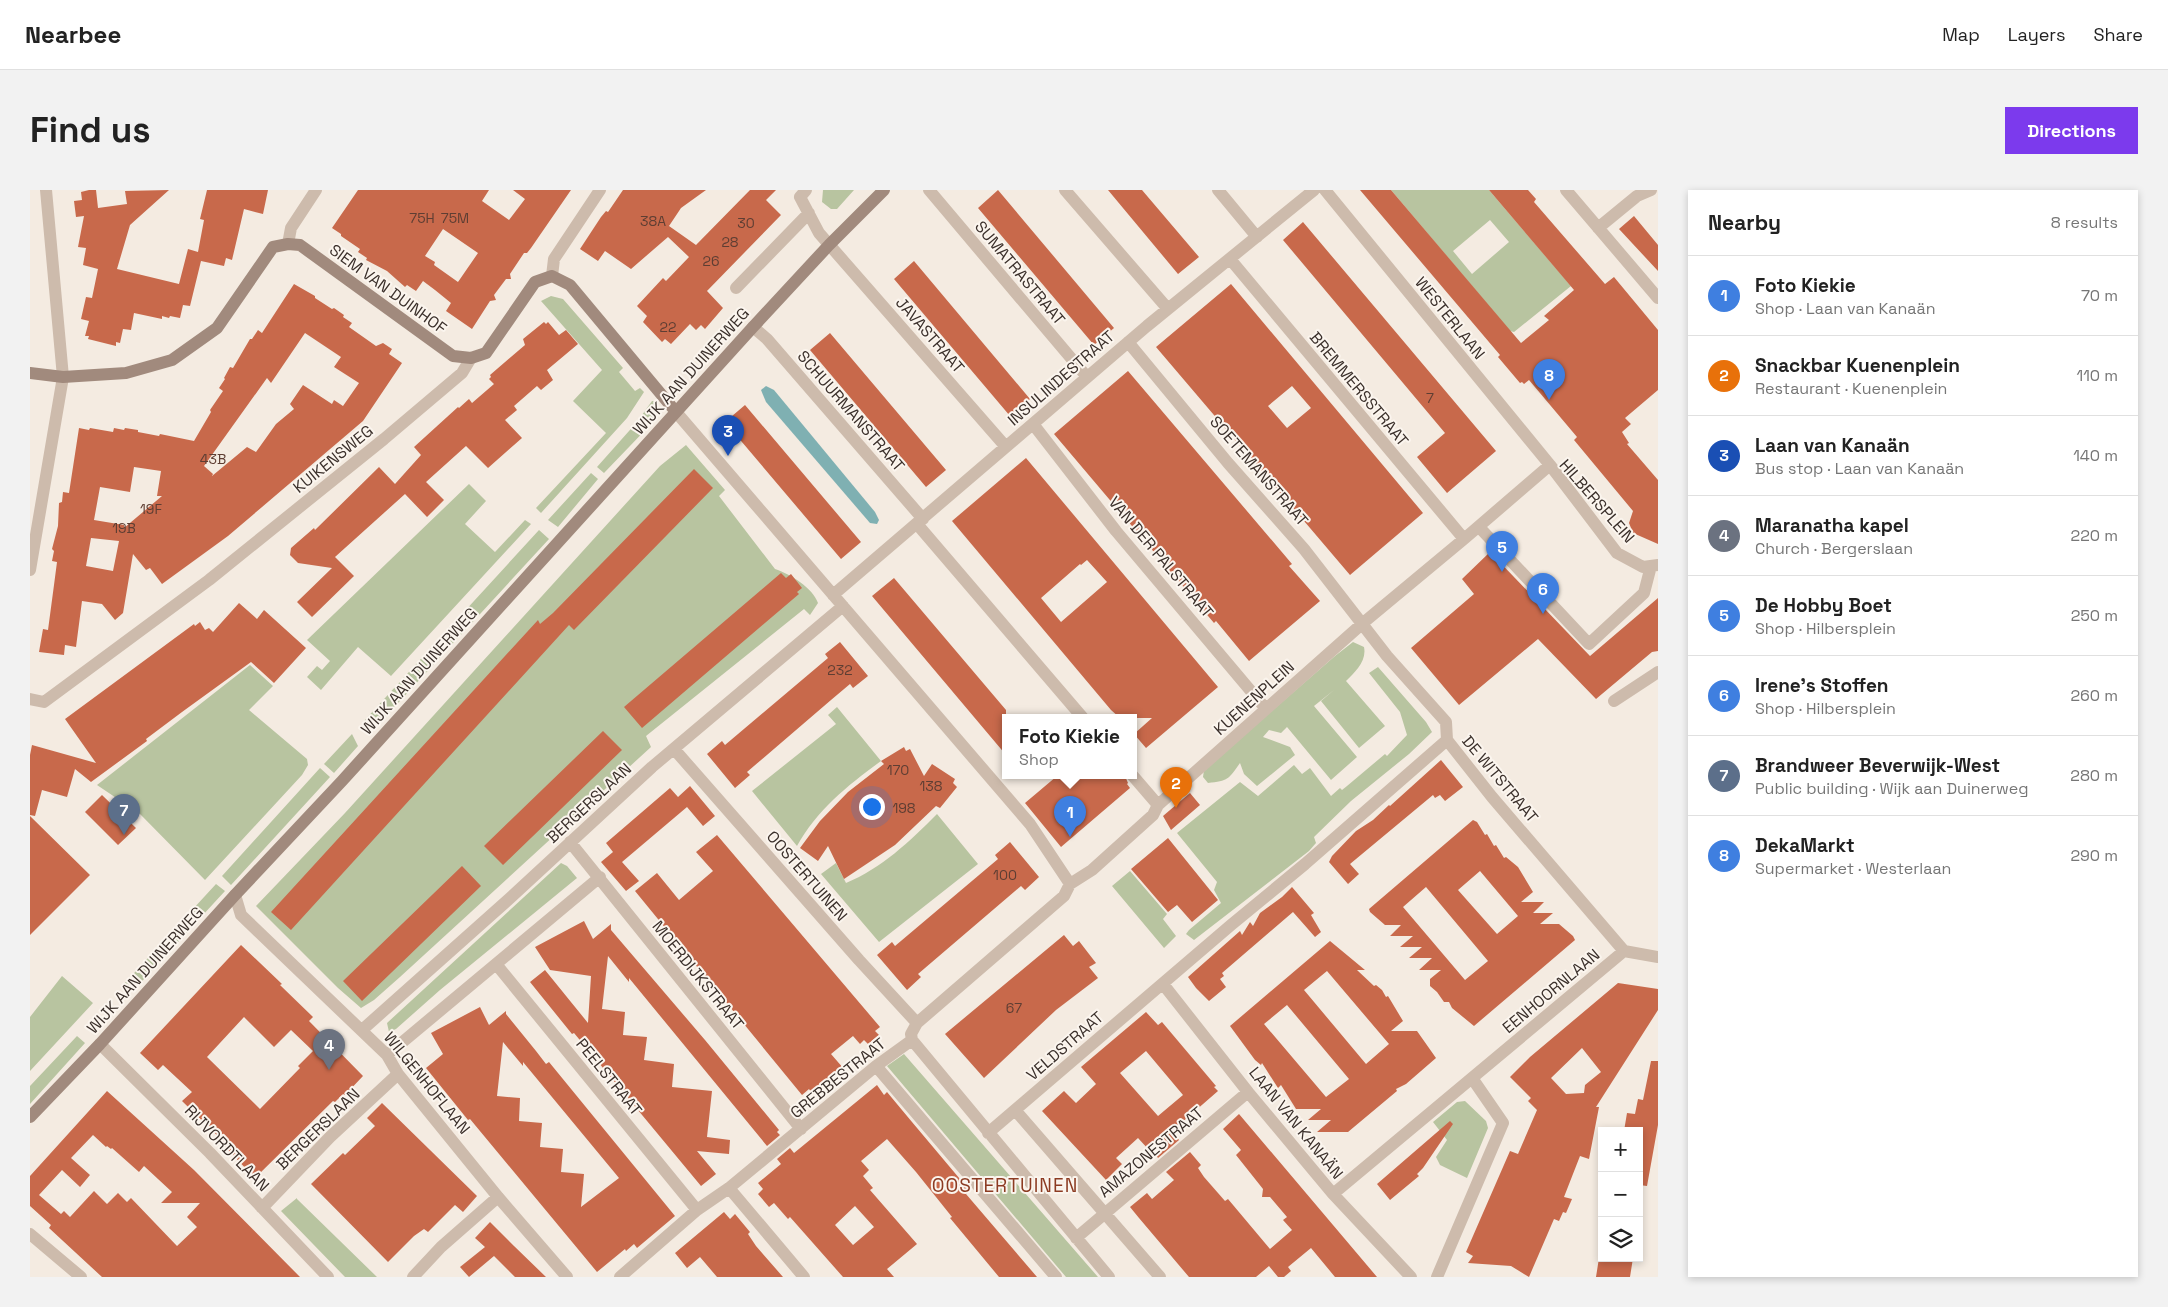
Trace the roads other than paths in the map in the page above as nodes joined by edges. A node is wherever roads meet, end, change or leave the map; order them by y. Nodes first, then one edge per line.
1 (46, 190) edge
2 (316, 190) edge
3 (600, 190) edge
4 (806, 190) edge
5 (884, 190) edge
6 (929, 190) edge
7 (1065, 190) edge
8 (1218, 190) edge
9 (1314, 190) edge
10 (1326, 190) edge
11 (1566, 190) edge
12 (1651, 190) edge
13 (808, 213) junction
14 (1598, 228) junction
15 (1257, 237) junction
16 (288, 244) junction
17 (829, 244) junction
18 (1230, 259) junction
19 (552, 276) junction
20 (736, 288) dead end
21 (1658, 298) edge
22 (1168, 309) junction
23 (753, 327) junction
24 (1128, 342) junction
25 (471, 358) junction
26 (30, 373) edge
27 (63, 377) junction
28 (1087, 377) junction
29 (676, 412) junction
30 (1033, 424) junction
31 (1006, 446) junction
32 (1550, 465) junction
33 (920, 521) junction
34 (1479, 527) junction
35 (1464, 539) junction
36 (1654, 566) edge
37 (30, 570) edge
38 (833, 595) junction
39 (843, 606) junction
40 (1363, 623) junction
41 (1658, 672) edge
42 (30, 699) edge
43 (1614, 701) dead end
44 (1266, 709) junction
45 (1080, 714) edge
46 (1447, 740) junction
47 (674, 750) junction
48 (1136, 779) edge
49 (1158, 804) junction
50 (570, 842) junction
51 (600, 877) junction
52 (1067, 890) junction
53 (235, 895) junction
54 (1624, 951) junction
55 (1658, 956) edge
56 (496, 964) junction
57 (1163, 984) junction
58 (916, 1023) junction
59 (362, 1030) junction
60 (912, 1040) junction
61 (100, 1044) junction
62 (387, 1055) junction
63 (876, 1066) junction
64 (398, 1074) junction
65 (1472, 1078) junction
66 (1248, 1092) junction
67 (1015, 1110) junction
68 (30, 1117) edge
69 (801, 1129) junction
70 (988, 1134) junction
71 (729, 1188) junction
72 (1334, 1194) junction
73 (498, 1197) junction
74 (262, 1208) junction
75 (697, 1210) junction
76 (1105, 1213) junction
77 (30, 1234) edge
78 (1076, 1238) junction
79 (326, 1276) edge
80 (81, 1277) edge
81 (413, 1277) edge
82 (567, 1277) edge
83 (620, 1277) edge
84 (804, 1277) edge
85 (1056, 1277) edge
86 (1109, 1277) edge
87 (1160, 1277) edge
88 (1411, 1277) edge
89 (1437, 1277) edge

1 - 27 street
2 - 16 street
3 - 19 street
4 - 13 street
5 - 17 main road, WIJK AAN DUINERWEG
6 - 28 street, SUMATRASTRAAT
7 - 22 street
8 - 15 street
9 - 15 street, INSULINDESTRAAT
10 - 32 street, WESTERLAAN
11 - 14 street
12 - 14 street
13 - 17 street
13 - 20 street, WIJK AAN DUINERWEG
14 - 21 street
15 - 18 street, INSULINDESTRAAT
16 - 25 main road, SIEM VAN DUINHOF
16 - 27 main road
17 - 23 main road, WIJK AAN DUINERWEG
17 - 31 street, JAVASTRAAT
18 - 22 street, INSULINDESTRAAT
18 - 35 street, BREMMERSSTRAAT
19 - 25 main road, KUIKENSWEG
19 - 29 main road
22 - 24 street, INSULINDESTRAAT
23 - 29 main road, WIJK AAN DUINERWEG
23 - 33 street, SCHUURMANSTRAAT
24 - 28 street, INSULINDESTRAAT
24 - 40 street, SOETEMANSTRAAT
25 - 42 street, KUIKENSWEG
26 - 27 main road
27 - 37 street
28 - 30 street, INSULINDESTRAAT
29 - 38 street
29 - 53 main road, WIJK AAN DUINERWEG
30 - 31 street, INSULINDESTRAAT
30 - 44 street, VAN DER PALSTRAAT
31 - 33 street, INSULINDESTRAAT
32 - 34 street, HILBERSPLEIN
32 - 36 street, HILBERSPLEIN
33 - 38 street, INSULINDESTRAAT
33 - 45 street, SCHUURMANSTRAAT
34 - 35 street, HILBERSPLEIN
34 - 36 street, HILBERSPLEIN
35 - 40 street, KUENENPLEIN
38 - 39 street
39 - 47 street, BERGERSLAAN
39 - 52 street
40 - 44 street, KUENENPLEIN
40 - 46 street, DE WITSTRAAT
41 - 43 street
44 - 49 street, KUENENPLEIN
46 - 54 street, DE WITSTRAAT
46 - 57 street
47 - 50 street, BERGERSLAAN
47 - 58 street, OOSTERTUINEN
48 - 49 street
49 - 52 street, KUENENPLEIN
50 - 51 street, MOERDIJKSTRAAT
50 - 59 street, BERGERSLAAN
51 - 56 street
51 - 69 street, MOERDIJKSTRAAT
52 - 58 street
53 - 59 street, WILGENHOFLAAN
53 - 61 main road, WIJK AAN DUINERWEG
54 - 55 street, EENHOORNLAAN
54 - 65 street, EENHOORNLAAN
56 - 62 street
56 - 75 street, PEELSTRAAT
57 - 66 street, LAAN VAN KANAÄN
57 - 67 street, VELDSTRAAT
58 - 60 street, GREBBESTRAAT
59 - 62 street, WILGENHOFLAAN
60 - 63 street, GREBBESTRAAT
60 - 70 street
61 - 68 main road, WIJK AAN DUINERWEG
61 - 74 street, RIJVORDTLAAN
62 - 64 street, WILGENHOFLAAN
63 - 69 street, GREBBESTRAAT
63 - 85 street
64 - 73 street, WILGENHOFLAAN
64 - 74 street, BERGERSLAAN
65 - 72 street, EENHOORNLAAN
65 - 89 street
66 - 72 street, LAAN VAN KANAÄN
66 - 76 street, AMAZONESTRAAT
67 - 70 street, VELDSTRAAT
67 - 76 street
69 - 71 street, GREBBESTRAAT
70 - 78 street
71 - 75 street, GREBBESTRAAT
71 - 84 street
72 - 88 street, LAAN VAN KANAÄN
73 - 81 street
73 - 82 street, WILGENHOFLAAN
74 - 79 street, RIJVORDTLAAN
75 - 83 street, GREBBESTRAAT
76 - 78 street, AMAZONESTRAAT
76 - 87 street
77 - 80 street
78 - 86 street

